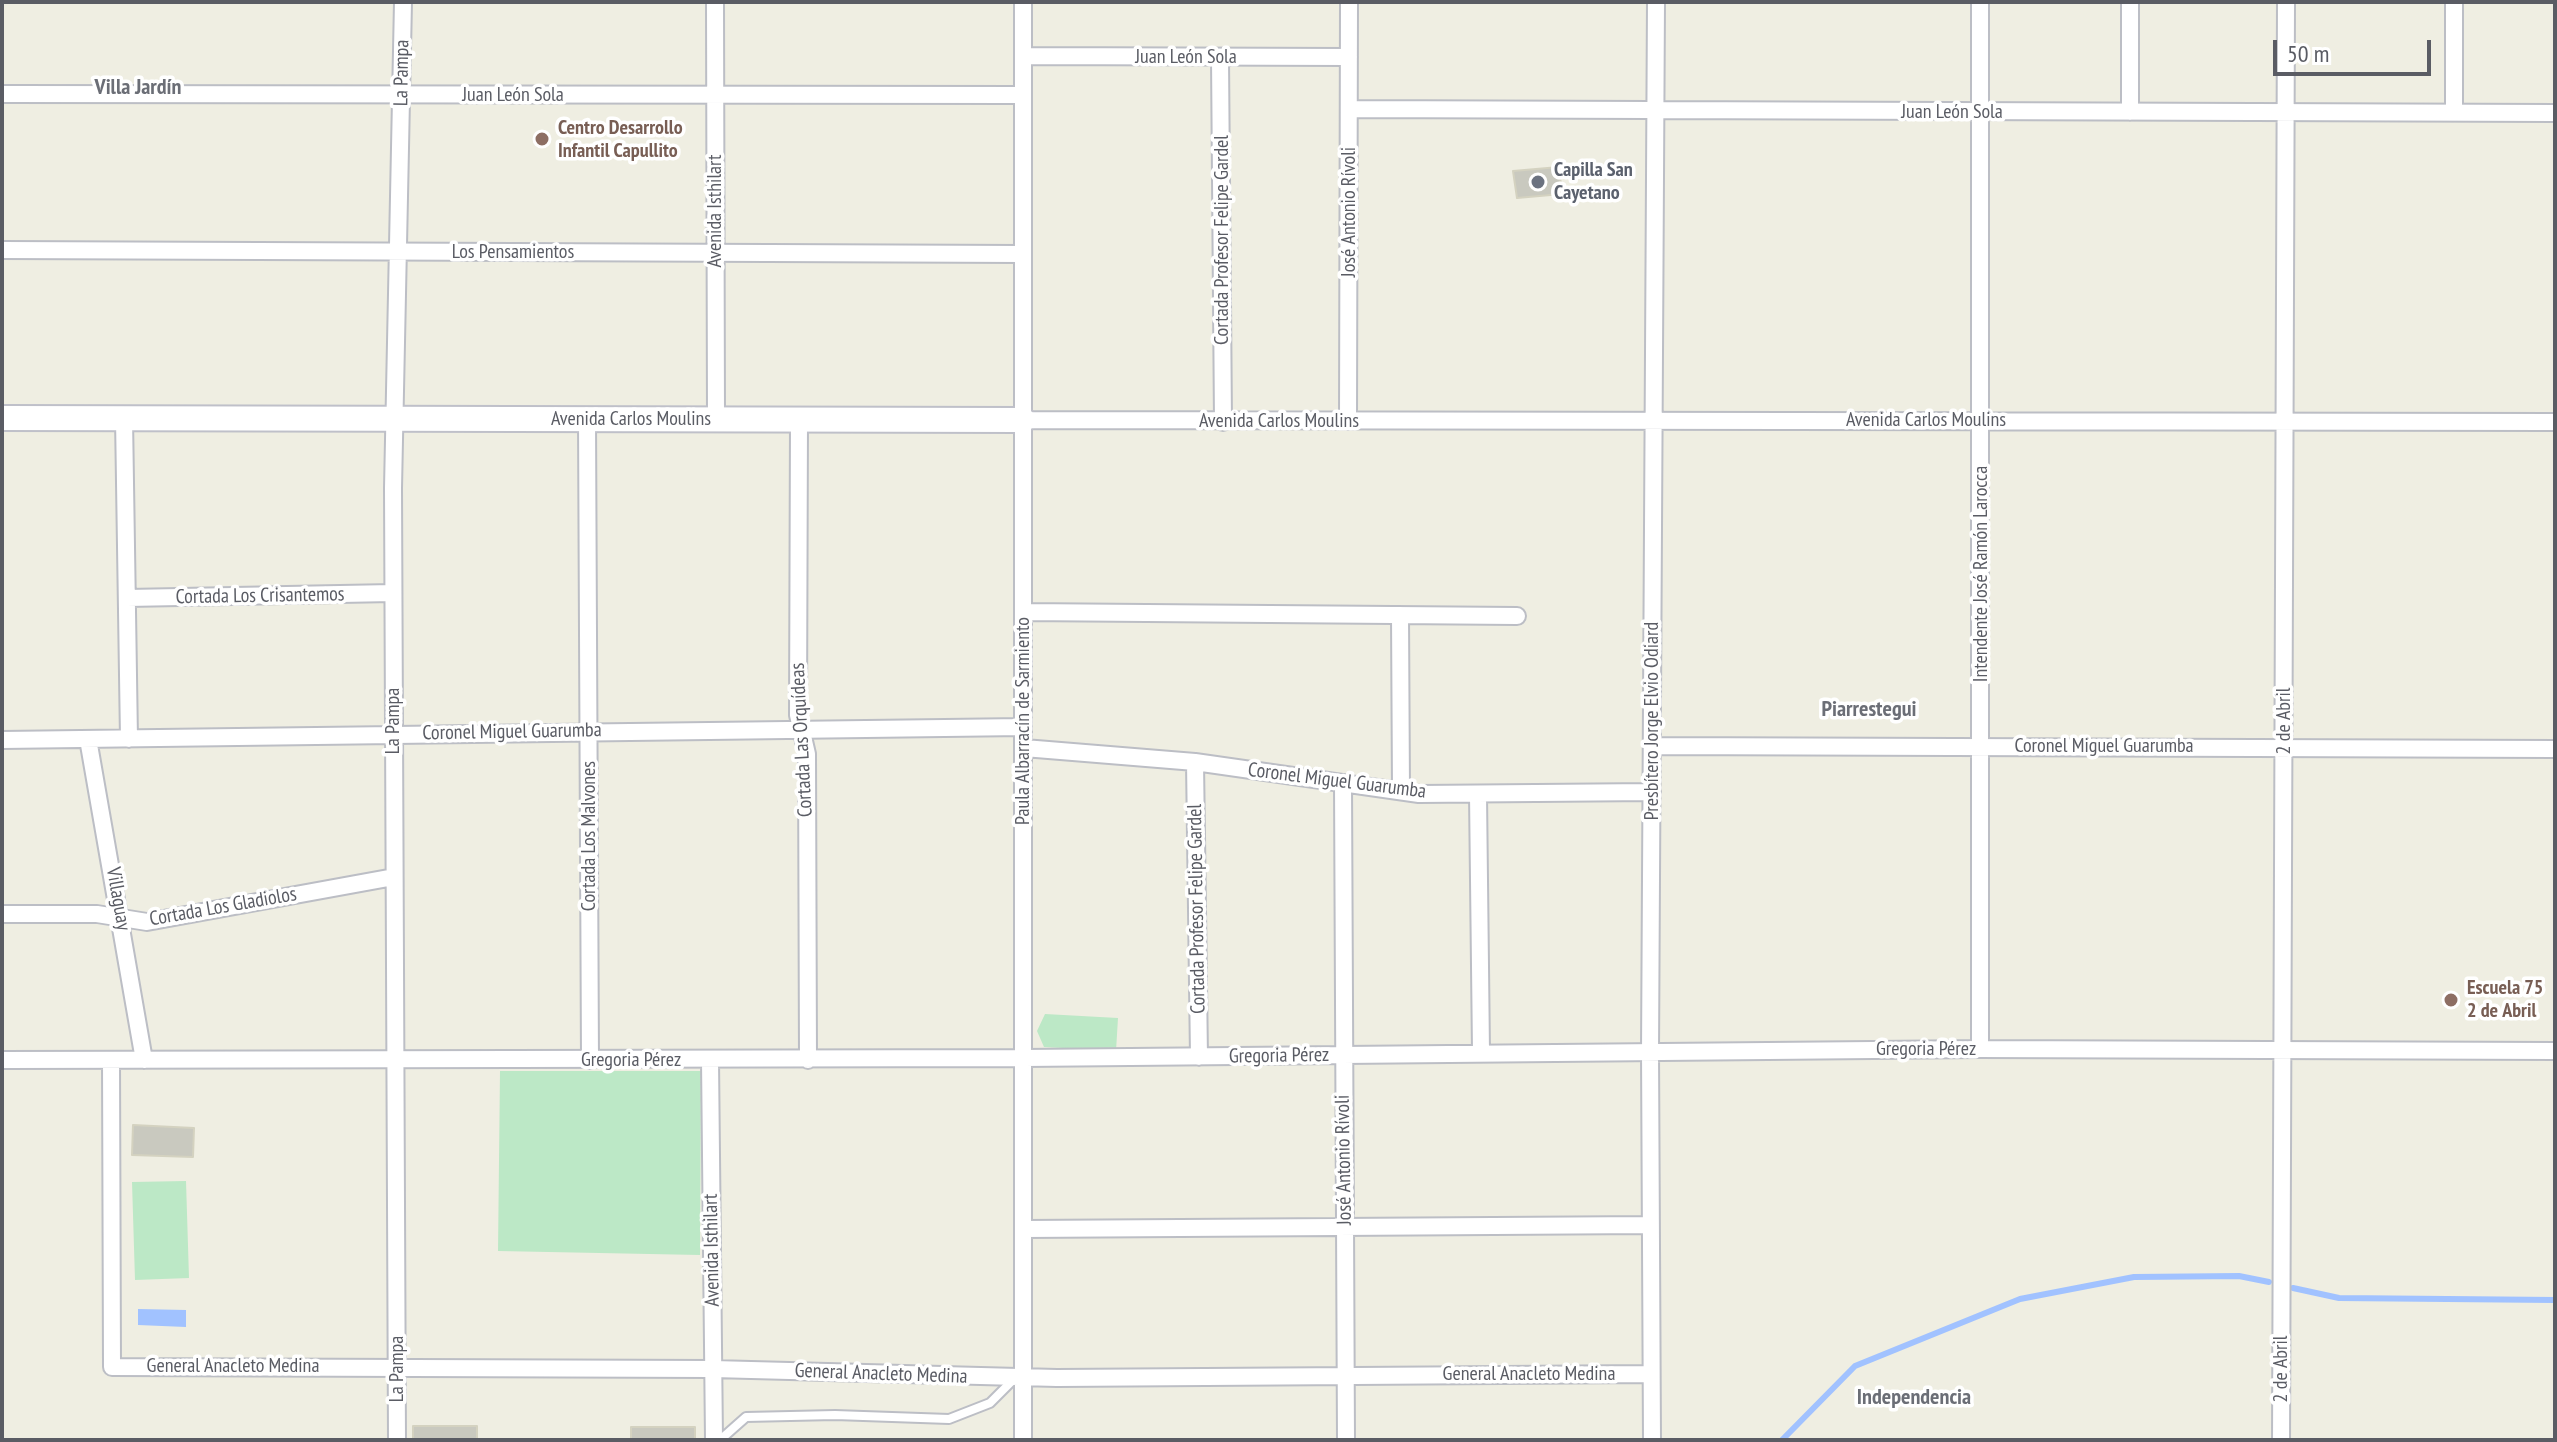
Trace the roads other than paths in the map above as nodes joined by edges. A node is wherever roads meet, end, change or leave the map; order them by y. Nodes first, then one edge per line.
1 (403, 2) edge
2 (715, 2) edge
3 (1023, 2) edge
4 (1349, 2) edge
5 (1656, 2) edge
6 (1980, 2) edge
7 (2130, 2) edge
8 (2286, 2) edge
9 (2454, 2) edge
10 (1023, 56) junction
11 (1349, 57) junction
12 (1220, 58) junction
13 (2, 94) edge
14 (403, 95) junction
15 (716, 95) junction
16 (1023, 95) junction
17 (1349, 109) junction
18 (1653, 110) junction
19 (1982, 112) junction
20 (2130, 112) junction
21 (2286, 112) junction
22 (2454, 112) junction
23 (2555, 113) edge
24 (2, 250) edge
25 (398, 252) junction
26 (715, 253) junction
27 (1023, 254) junction
28 (2, 418) edge
29 (124, 418) junction
30 (396, 418) junction
31 (1653, 418) junction
32 (587, 419) junction
33 (716, 420) junction
34 (1023, 420) junction
35 (799, 421) junction
36 (1348, 421) junction
37 (1981, 421) junction
38 (2285, 421) junction
39 (1223, 422) junction
40 (2555, 422) edge
41 (393, 593) junction
42 (127, 598) junction
43 (1023, 612) junction
44 (1400, 615) junction
45 (1517, 616) dead end
46 (1023, 727) junction
47 (801, 728) junction
48 (589, 731) junction
49 (394, 735) junction
50 (88, 739) junction
51 (129, 739) junction
52 (2, 740) edge
53 (1653, 746) junction
54 (1981, 746) junction
55 (2284, 746) junction
56 (1024, 748) junction
57 (2555, 749) edge
58 (1195, 762) junction
59 (1343, 783) junction
60 (1401, 791) junction
61 (1652, 792) junction
62 (1478, 794) junction
63 (394, 877) junction
64 (2, 914) edge
65 (122, 920) junction
66 (1980, 1049) junction
67 (2281, 1049) junction
68 (1650, 1051) junction
69 (2555, 1051) edge
70 (1481, 1052) junction
71 (1343, 1055) junction
72 (1199, 1057) junction
73 (1024, 1058) junction
74 (395, 1059) junction
75 (2, 1060) edge
76 (111, 1060) junction
77 (144, 1060) junction
78 (590, 1060) junction
79 (710, 1060) junction
80 (808, 1060) junction
81 (1650, 1225) junction
82 (1345, 1227) junction
83 (1024, 1229) junction
84 (397, 1366) junction
85 (713, 1369) junction
86 (1650, 1374) junction
87 (1345, 1375) junction
88 (1019, 1377) junction
89 (397, 1440) edge
90 (714, 1440) edge
91 (720, 1440) edge
92 (1023, 1440) edge
93 (1346, 1440) edge
94 (1652, 1440) edge
95 (2281, 1440) edge

1 - 14 street, La Pampa
2 - 15 street, Avenida Isthilart
3 - 10 street, Paula Albarracín de Sarmiento
4 - 11 street, José Antonio Rívoli
5 - 18 street, Presbítero Jorge Elvio Odiard
6 - 19 street, Intendente José Ramón Larocca
7 - 20 street
8 - 21 street, 2 de Abril
9 - 22 street
10 - 12 street, Juan León Sola
10 - 16 street, Paula Albarracín de Sarmiento
11 - 12 street, Juan León Sola
11 - 17 street, José Antonio Rívoli
12 - 39 street, Cortada Profesor Felipe Gardel
13 - 14 street, Juan León Sola
14 - 15 street, Juan León Sola
14 - 25 street, La Pampa
15 - 16 street, Juan León Sola
15 - 26 street, Avenida Isthilart
16 - 27 street, Paula Albarracín de Sarmiento
17 - 18 street, Juan León Sola
17 - 36 street, José Antonio Rívoli
18 - 19 street, Juan León Sola
18 - 31 street, Presbítero Jorge Elvio Odiard
19 - 20 street, Juan León Sola
19 - 37 street, Intendente José Ramón Larocca
20 - 21 street, Juan León Sola
21 - 22 street, Juan León Sola
21 - 38 street, 2 de Abril
22 - 23 street, Juan León Sola
24 - 25 street, Los Pensamientos
25 - 26 street, Los Pensamientos
25 - 30 street, La Pampa
26 - 27 street, Los Pensamientos
26 - 33 street, Avenida Isthilart
27 - 34 street, Paula Albarracín de Sarmiento
28 - 29 street, Avenida Carlos Moulins
29 - 30 street, Avenida Carlos Moulins
29 - 42 street
30 - 32 street, Avenida Carlos Moulins
30 - 41 street, La Pampa
31 - 36 street, Avenida Carlos Moulins
31 - 37 street, Avenida Carlos Moulins
31 - 53 street, Presbítero Jorge Elvio Odiard
32 - 33 street, Avenida Carlos Moulins
32 - 48 street, Cortada Los Malvones
33 - 35 street, Avenida Carlos Moulins
34 - 35 street, Avenida Carlos Moulins
34 - 39 street, Avenida Carlos Moulins
34 - 43 street, Paula Albarracín de Sarmiento
35 - 47 street, Cortada Las Orquídeas
36 - 39 street, Avenida Carlos Moulins
37 - 38 street, Avenida Carlos Moulins
37 - 54 street, Intendente José Ramón Larocca
38 - 40 street, Avenida Carlos Moulins
38 - 55 street, 2 de Abril
41 - 42 street, Cortada Los Crisantemos
41 - 49 street, La Pampa
42 - 51 street
43 - 44 street
43 - 46 street, Paula Albarracín de Sarmiento
44 - 45 street
44 - 60 street
46 - 47 street, Coronel Miguel Guarumba
46 - 56 street, Paula Albarracín de Sarmiento
47 - 48 street, Coronel Miguel Guarumba
47 - 80 street, Cortada Las Orquídeas
48 - 49 street, Coronel Miguel Guarumba
48 - 78 street, Cortada Los Malvones
49 - 51 street, Coronel Miguel Guarumba
49 - 63 street, La Pampa
50 - 51 street, Coronel Miguel Guarumba
50 - 52 street, Coronel Miguel Guarumba
50 - 65 street, Villaguay
53 - 54 street, Coronel Miguel Guarumba
53 - 61 street, Presbítero Jorge Elvio Odiard
54 - 55 street, Coronel Miguel Guarumba
54 - 66 street, Intendente José Ramón Larocca
55 - 57 street, Coronel Miguel Guarumba
55 - 67 street, 2 de Abril
56 - 58 street, Coronel Miguel Guarumba
56 - 73 street, Paula Albarracín de Sarmiento
58 - 59 street, Coronel Miguel Guarumba
58 - 72 street, Cortada Profesor Felipe Gardel
59 - 60 street, Coronel Miguel Guarumba
59 - 71 street, José Antonio Rívoli
60 - 62 street, Coronel Miguel Guarumba
61 - 62 street, Coronel Miguel Guarumba
61 - 68 street, Presbítero Jorge Elvio Odiard
62 - 70 street
63 - 65 street, Cortada Los Gladiolos
63 - 74 street, La Pampa
64 - 65 street, Cortada Los Gladiolos
65 - 77 street, Villaguay
66 - 67 street, Gregoria Pérez
66 - 68 street, Gregoria Pérez
67 - 69 street, Gregoria Pérez
67 - 95 street, 2 de Abril
68 - 70 street, Gregoria Pérez
68 - 81 street, Presbítero Jorge Elvio Odiard
70 - 71 street, Gregoria Pérez
71 - 72 street, Gregoria Pérez
71 - 82 street, José Antonio Rívoli
72 - 73 street, Gregoria Pérez
73 - 80 street, Gregoria Pérez
73 - 83 street, Paula Albarracín de Sarmiento
74 - 77 street, Gregoria Pérez
74 - 78 street, Gregoria Pérez
74 - 84 street, La Pampa
75 - 76 street, Gregoria Pérez
76 - 77 street, Gregoria Pérez
76 - 84 street, General Anacleto Medina
78 - 79 street, Gregoria Pérez
79 - 80 street, Gregoria Pérez
79 - 85 street, Avenida Isthilart
81 - 82 street
81 - 86 street, Presbítero Jorge Elvio Odiard
82 - 83 street
82 - 87 street, José Antonio Rívoli
83 - 88 street, Paula Albarracín de Sarmiento
84 - 85 street, General Anacleto Medina
84 - 89 street, La Pampa
85 - 88 street, General Anacleto Medina
85 - 90 street, Avenida Isthilart
86 - 87 street, General Anacleto Medina
86 - 94 street, Presbítero Jorge Elvio Odiard
87 - 88 street, General Anacleto Medina
87 - 93 street, José Antonio Rívoli
88 - 91 lane
88 - 92 street, Paula Albarracín de Sarmiento

